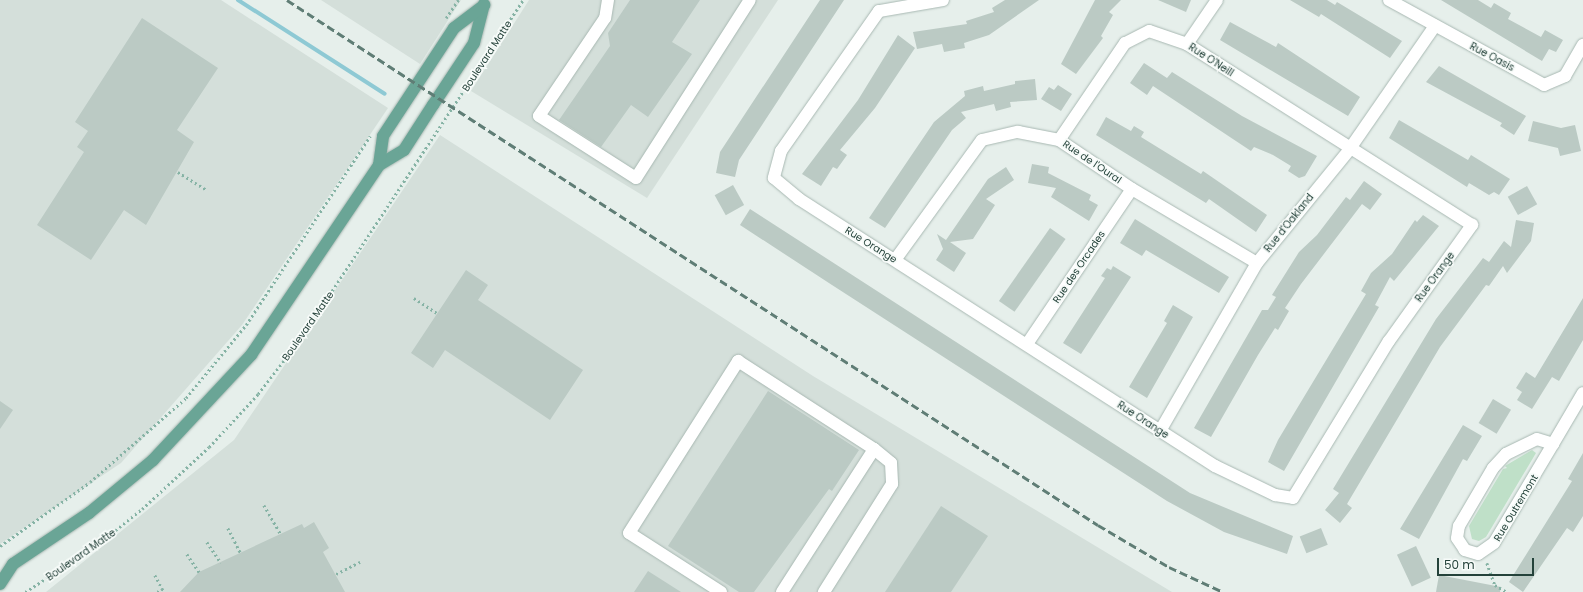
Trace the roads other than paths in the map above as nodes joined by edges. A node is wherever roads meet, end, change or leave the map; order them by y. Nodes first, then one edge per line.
1 (750, 0) edge
2 (886, 0) edge
3 (943, 0) edge
4 (1217, 0) edge
5 (1388, 0) edge
6 (605, 1) edge
7 (485, 3) edge
8 (879, 11) junction
9 (1435, 26) junction
10 (1187, 44) junction
11 (1583, 46) edge
12 (1059, 140) junction
13 (1349, 150) junction
14 (379, 165) junction
15 (1132, 189) junction
16 (895, 260) junction
17 (1257, 263) junction
18 (1027, 344) junction
19 (1583, 393) edge
20 (1160, 431) junction
21 (1553, 444) junction
22 (874, 449) junction
23 (13, 564) junction
24 (0, 565) edge
25 (0, 584) edge
26 (721, 592) edge
27 (782, 592) edge
28 (824, 592) edge

1 - 6 street
2 - 8 street, Rue Orange
3 - 8 street
4 - 10 street
5 - 9 street, Rue Oasis
7 - 14 main road, Boulevard Matte
7 - 14 main road, Boulevard Matte
8 - 16 street, Rue Orange
9 - 11 street, Rue Oasis
9 - 13 street, Rue d'Oakland
10 - 12 street, Rue O'Neill
10 - 13 street, Rue O'Neill
12 - 15 street, Rue de l'Oural
12 - 16 street, Rue de l'Oural
13 - 17 street, Rue d'Oakland
13 - 20 street, Rue Orange
14 - 23 main road, Boulevard Matte
15 - 17 street, Rue de l'Oural
15 - 18 street, Rue des Orcades
16 - 18 street, Rue Orange
17 - 20 street, Rue d'Oakland
18 - 20 street, Rue Orange
19 - 21 street, Rue Outremont
21 - 21 street, Rue Outremont
22 - 26 street
22 - 27 street
22 - 28 street
23 - 24 main road
23 - 25 main road, Boulevard Matte

